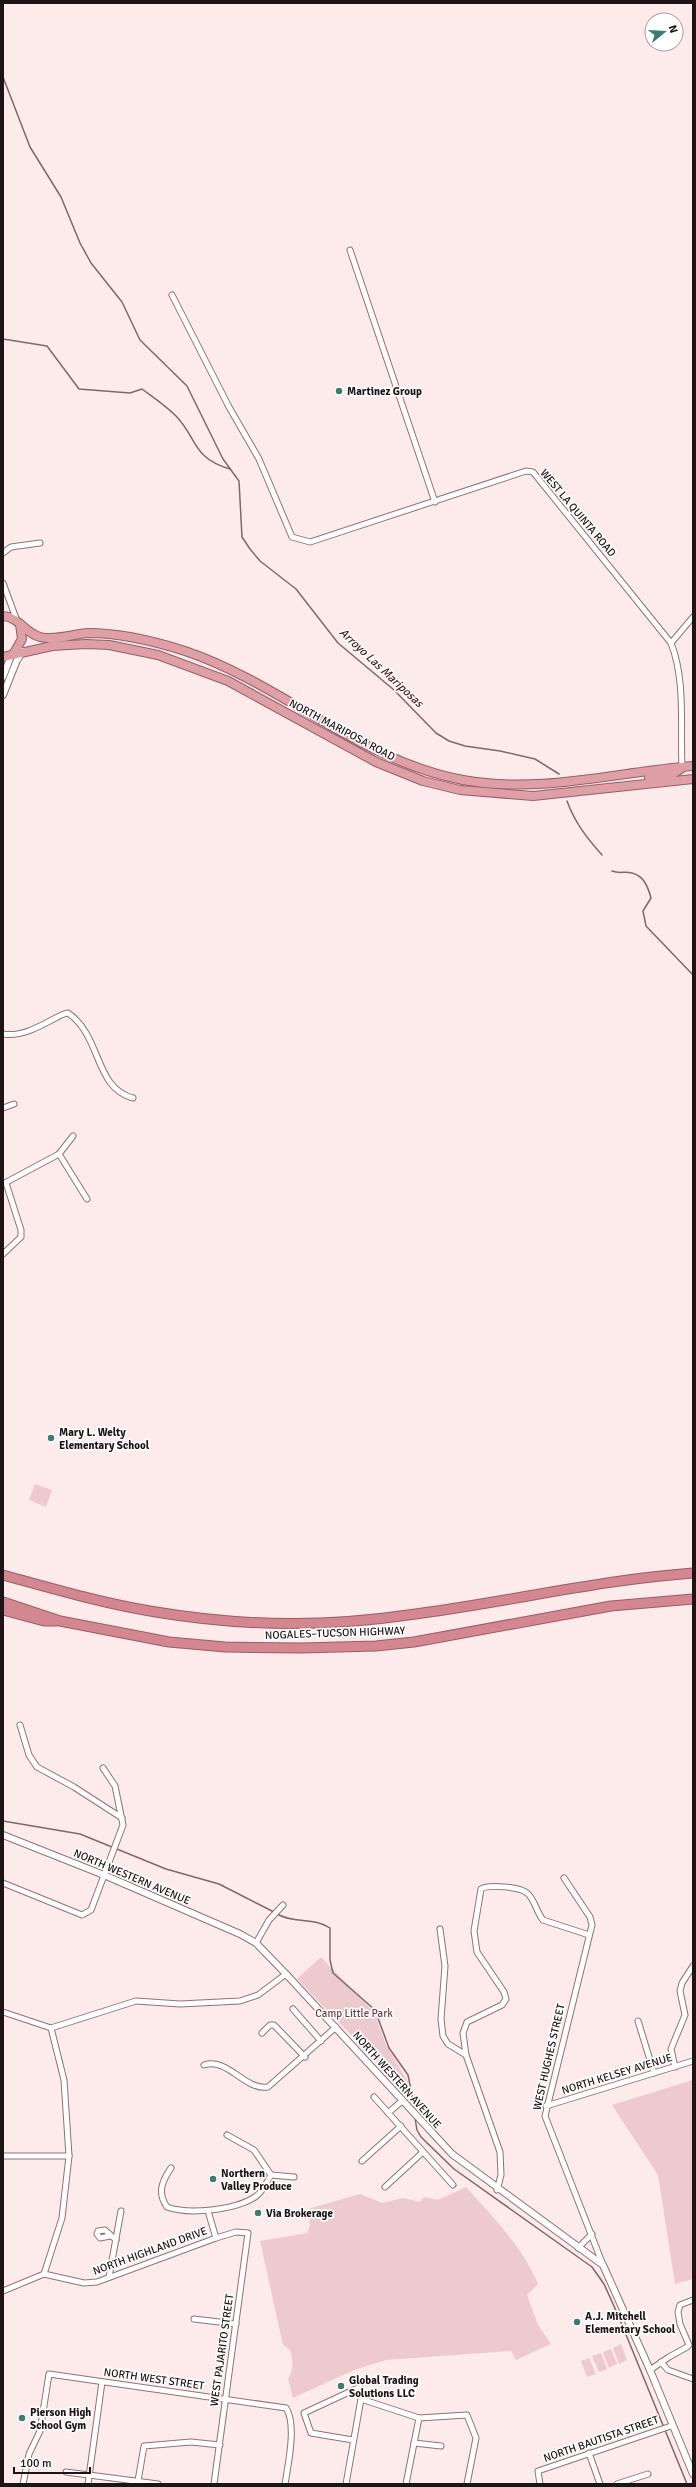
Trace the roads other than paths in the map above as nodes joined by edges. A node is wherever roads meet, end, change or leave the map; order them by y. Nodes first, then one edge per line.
1 (350, 250) dead end
2 (172, 295) dead end
3 (434, 502) junction
4 (40, 543) dead end
5 (3, 553) edge
6 (3, 583) edge
7 (3, 616) edge
8 (693, 617) edge
9 (19, 623) junction
10 (156, 643) junction
11 (671, 644) junction
12 (23, 651) junction
13 (143, 651) junction
14 (9, 655) edge
15 (228, 669) junction
16 (213, 674) junction
17 (3, 676) edge
18 (3, 695) edge
19 (309, 714) junction
20 (294, 718) junction
21 (693, 766) edge
22 (682, 767) junction
23 (693, 772) edge
24 (693, 779) edge
25 (587, 786) junction
26 (3, 1034) edge
27 (133, 1098) dead end
28 (14, 1104) dead end
29 (3, 1108) edge
30 (73, 1136) dead end
31 (59, 1154) junction
32 (4, 1183) edge
33 (87, 1199) dead end
34 (3, 1254) edge
35 (3, 1571) edge
36 (693, 1573) edge
37 (3, 1575) edge
38 (45, 1586) junction
39 (693, 1599) edge
40 (3, 1602) edge
41 (3, 1610) edge
42 (60, 1621) junction
43 (20, 1724) dead end
44 (104, 1768) dead end
45 (122, 1818) junction
46 (3, 1835) edge
47 (104, 1875) junction
48 (564, 1878) dead end
49 (3, 1883) edge
50 (283, 1904) dead end
51 (440, 1929) dead end
52 (589, 1935) junction
53 (256, 1943) junction
54 (693, 1966) edge
55 (286, 1974) junction
56 (293, 2009) dead end
57 (3, 2012) edge
58 (638, 2021) dead end
59 (336, 2027) junction
60 (51, 2028) junction
61 (262, 2033) dead end
62 (321, 2041) junction
63 (466, 2056) junction
64 (305, 2057) junction
65 (693, 2061) edge
66 (204, 2065) dead end
67 (675, 2067) junction
68 (654, 2073) junction
69 (374, 2097) dead end
70 (402, 2101) junction
71 (546, 2106) junction
72 (388, 2113) junction
73 (401, 2126) junction
74 (227, 2135) dead end
75 (423, 2152) junction
76 (3, 2156) edge
77 (69, 2156) junction
78 (362, 2162) dead end
79 (171, 2168) dead end
80 (271, 2175) junction
81 (294, 2177) dead end
82 (453, 2184) dead end
83 (385, 2187) dead end
84 (497, 2190) junction
85 (121, 2211) dead end
86 (208, 2211) junction
87 (236, 2232) joint
88 (592, 2234) junction
89 (110, 2236) dead end
90 (216, 2238) junction
91 (116, 2240) junction
92 (578, 2248) junction
93 (603, 2265) junction
94 (44, 2274) junction
95 (109, 2277) junction
96 (3, 2291) edge
97 (693, 2300) edge
98 (194, 2319) dead end
99 (236, 2324) junction
100 (661, 2362) junction
101 (650, 2370) junction
102 (693, 2379) edge
103 (102, 2382) junction
104 (225, 2398) junction
105 (361, 2398) junction
106 (419, 2418) junction
107 (671, 2426) junction
108 (353, 2440) junction
109 (414, 2443) junction
110 (220, 2445) junction
111 (441, 2446) dead end
112 (589, 2453) junction
113 (66, 2472) dead end
114 (89, 2474) junction
115 (648, 2474) dead end
116 (693, 2474) edge
117 (138, 2481) junction
118 (23, 2484) edge
119 (88, 2484) edge
120 (158, 2484) edge
121 (214, 2484) edge
122 (285, 2484) edge
123 (346, 2484) edge
124 (406, 2484) edge
125 (467, 2484) edge
126 (540, 2484) edge
127 (600, 2484) edge
128 (617, 2484) edge

1 - 3 street
2 - 3 street
3 - 11 street, WEST LA QUINTA ROAD
4 - 5 street
6 - 9 street
7 - 9 highway, NORTH MARIPOSA ROAD
8 - 11 street
9 - 10 highway, NORTH MARIPOSA ROAD
9 - 14 highway
10 - 13 highway
10 - 15 highway, NORTH MARIPOSA ROAD
11 - 22 street, WEST LA QUINTA ROAD
12 - 13 highway, NORTH MARIPOSA ROAD
12 - 14 highway, NORTH MARIPOSA ROAD
12 - 18 street
13 - 16 highway, NORTH MARIPOSA ROAD
14 - 17 street
15 - 16 highway
15 - 19 highway, NORTH MARIPOSA ROAD
16 - 20 highway, NORTH MARIPOSA ROAD
19 - 20 highway
19 - 25 highway, NORTH MARIPOSA ROAD
20 - 25 highway, NORTH MARIPOSA ROAD
21 - 22 highway, NORTH MARIPOSA ROAD
22 - 23 highway
22 - 25 highway, NORTH MARIPOSA ROAD
24 - 25 highway, NORTH MARIPOSA ROAD
26 - 27 street
28 - 29 street
30 - 31 street
31 - 32 street
31 - 33 street
32 - 34 street
35 - 38 highway
36 - 38 highway, NOGALES–TUCSON HIGHWAY
37 - 38 highway, NOGALES–TUCSON HIGHWAY
39 - 42 highway, NOGALES–TUCSON HIGHWAY
40 - 42 highway, NOGALES–TUCSON HIGHWAY
41 - 42 highway
43 - 45 street
44 - 45 street
45 - 47 street
46 - 47 street, NORTH WESTERN AVENUE
47 - 49 street
47 - 53 street, NORTH WESTERN AVENUE
48 - 52 street, WEST HUGHES STREET
50 - 53 street
51 - 63 street
52 - 63 street
52 - 71 street, WEST HUGHES STREET
53 - 55 street, NORTH WESTERN AVENUE
54 - 67 street
55 - 59 street, NORTH WESTERN AVENUE
55 - 60 street
56 - 62 street
57 - 60 street
58 - 68 street
59 - 62 street
59 - 70 street, NORTH WESTERN AVENUE
60 - 77 street
61 - 64 street
62 - 64 street
63 - 84 street
64 - 66 street
65 - 67 street, NORTH KELSEY AVENUE
67 - 68 street, NORTH KELSEY AVENUE
68 - 71 street, NORTH KELSEY AVENUE
69 - 72 street
70 - 72 street
70 - 84 street, NORTH WESTERN AVENUE
71 - 88 street, WEST HUGHES STREET
72 - 73 street
73 - 75 street
73 - 78 street
74 - 80 street
75 - 82 street
75 - 83 street
76 - 77 street
77 - 94 street
79 - 86 street
80 - 81 street
80 - 86 street
84 - 92 street, NORTH WESTERN AVENUE
85 - 91 street
86 - 90 street
87 - 90 street, NORTH HIGHLAND DRIVE
87 - 99 street, WEST PAJARITO STREET
88 - 92 street
88 - 93 street, WEST HUGHES STREET
89 - 91 street
90 - 95 street, NORTH HIGHLAND DRIVE
91 - 95 street
92 - 93 street, NORTH WESTERN AVENUE
93 - 101 street
94 - 95 street, NORTH HIGHLAND DRIVE
94 - 96 street
97 - 100 street
98 - 99 street
99 - 104 street, WEST PAJARITO STREET
100 - 101 street
100 - 102 street
101 - 107 street
103 - 104 street, NORTH WEST STREET
103 - 114 street
103 - 118 street, NORTH WEST STREET
104 - 110 street, WEST PAJARITO STREET
104 - 122 street, NORTH WEST STREET
105 - 106 street
105 - 108 street
105 - 108 street
106 - 109 street
106 - 125 street
107 - 112 street, NORTH BAUTISTA STREET
107 - 116 street
108 - 123 street
109 - 111 street
109 - 124 street
110 - 117 street
110 - 121 street, WEST PAJARITO STREET
112 - 126 street, NORTH BAUTISTA STREET
112 - 127 street
113 - 114 street
114 - 117 street
114 - 119 street
115 - 128 street
117 - 120 street

